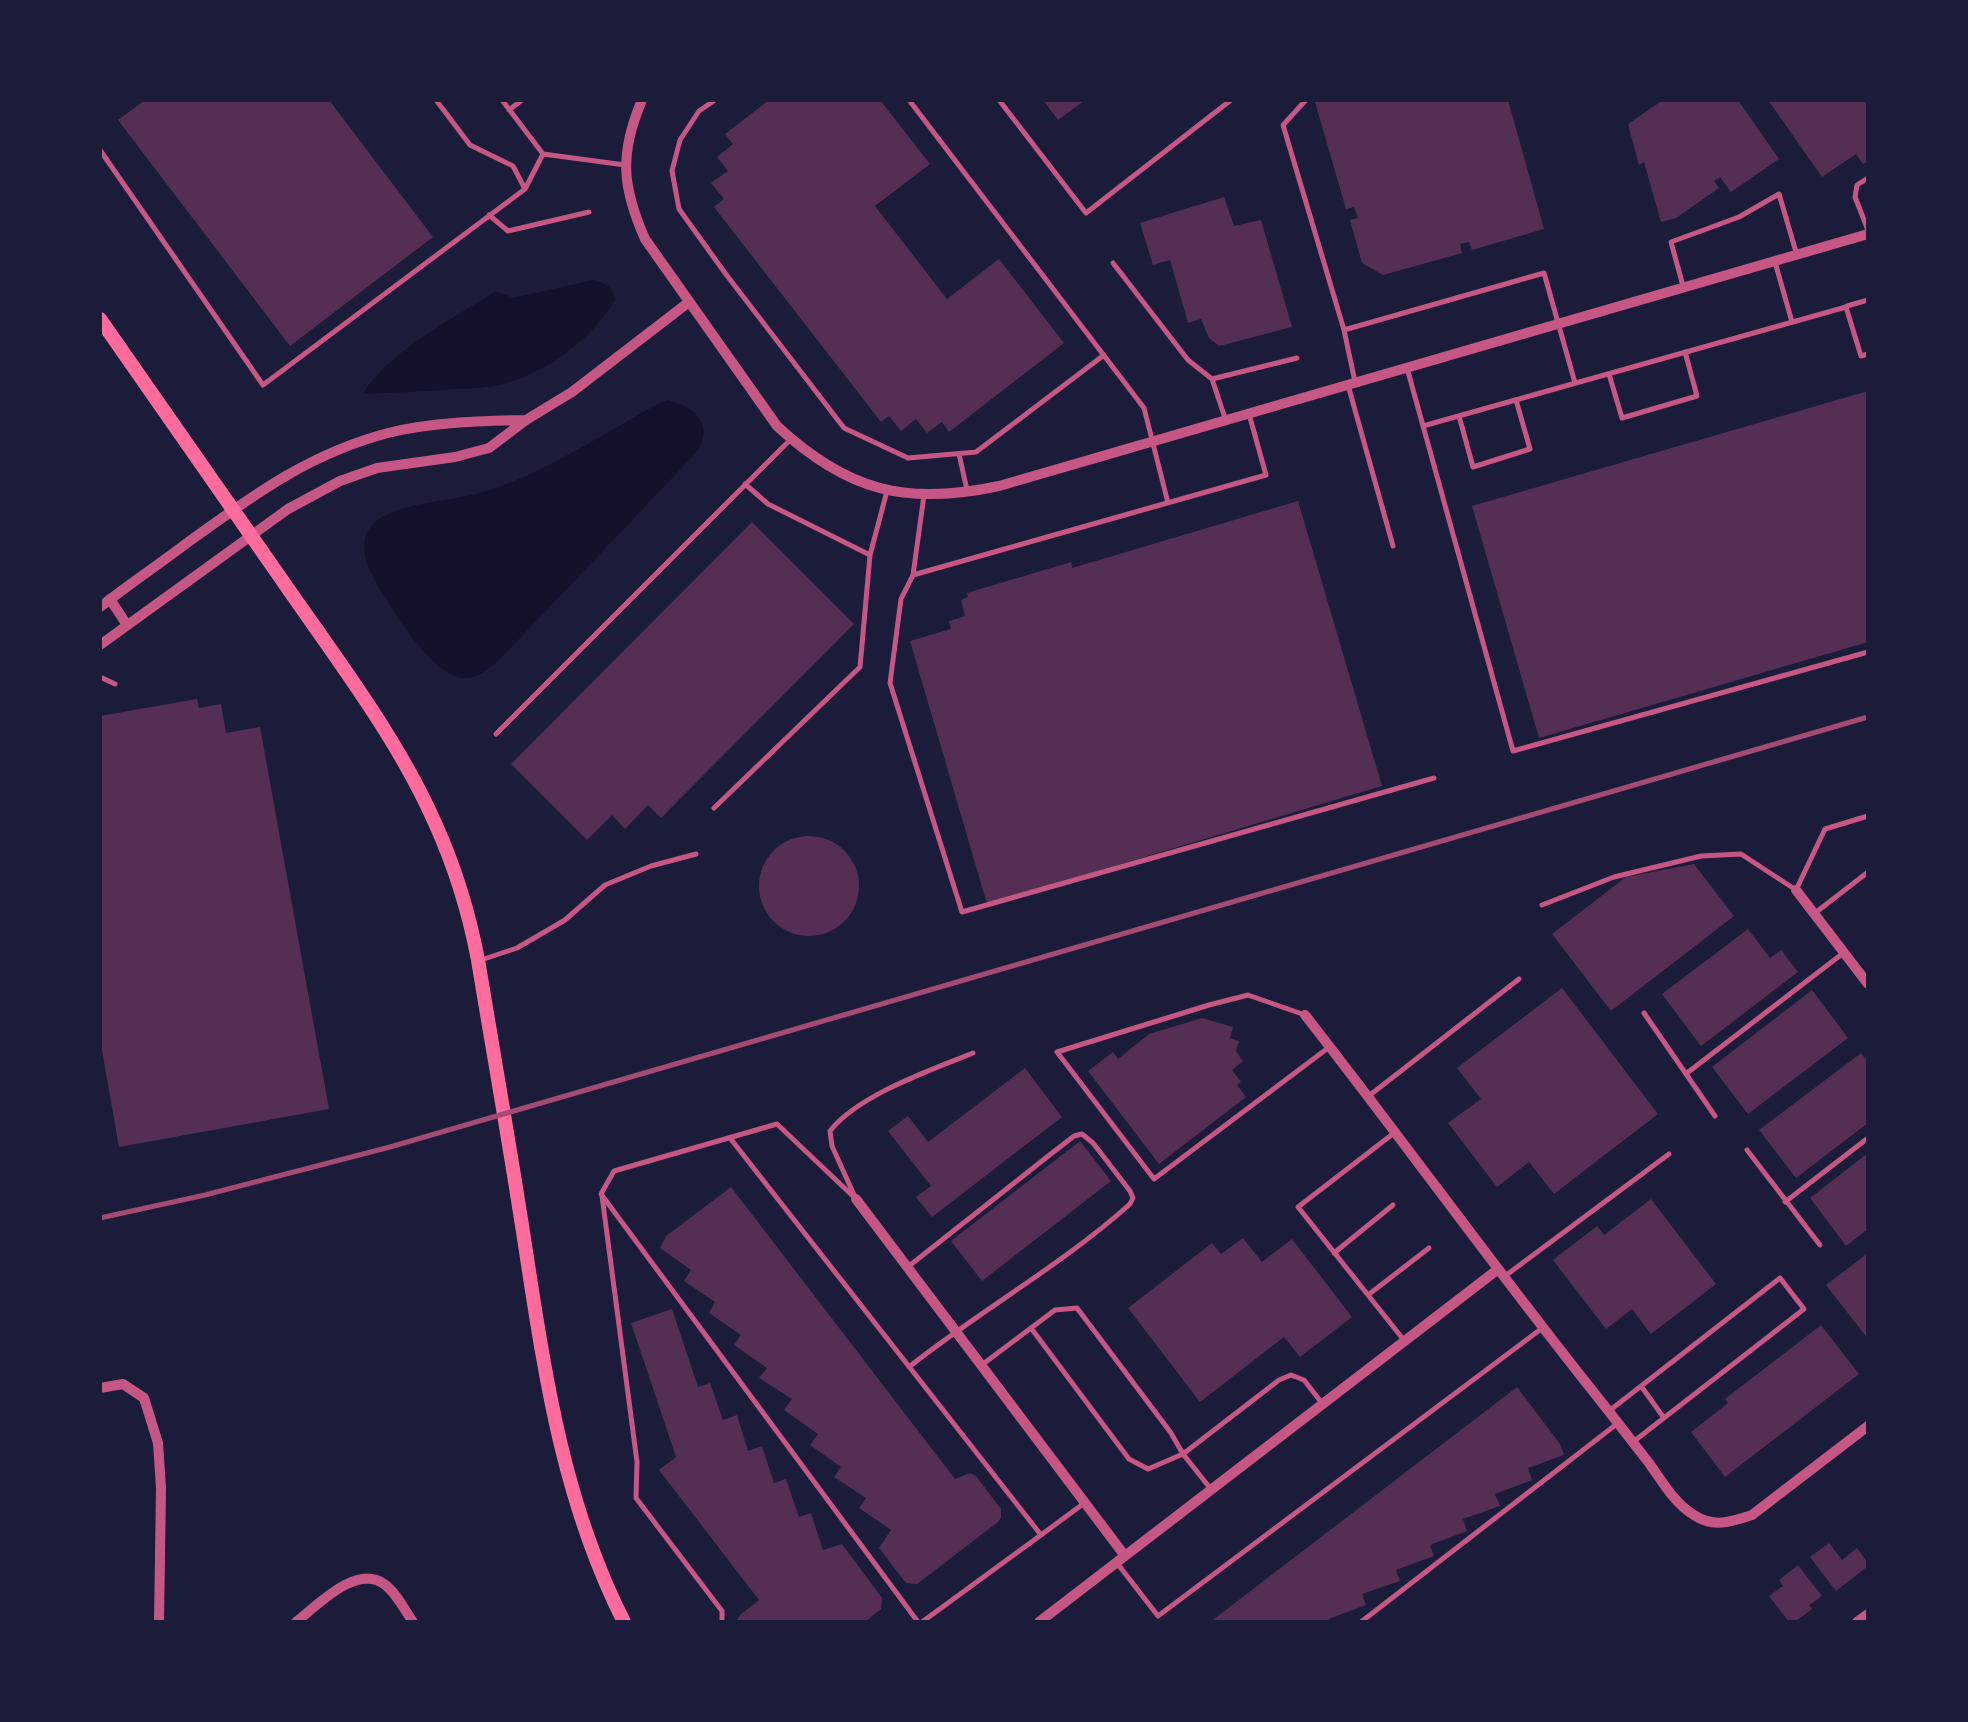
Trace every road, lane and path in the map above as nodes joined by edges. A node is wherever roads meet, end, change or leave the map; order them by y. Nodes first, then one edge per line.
1 (436, 100) edge
2 (502, 100) edge
3 (522, 100) edge
4 (642, 100) edge
5 (699, 100) edge
6 (714, 100) edge
7 (909, 100) edge
8 (999, 100) edge
9 (1231, 100) edge
10 (1306, 100) edge
11 (705, 108) junction
12 (509, 110) junction
13 (100, 150) edge
14 (543, 154) junction
15 (626, 165) junction
16 (1868, 178) edge
17 (524, 189) junction
18 (590, 212) dead end
19 (489, 216) junction
20 (1868, 232) edge
21 (1797, 255) junction
22 (1774, 261) junction
23 (1113, 263) dead end
24 (1683, 288) junction
25 (1868, 300) edge
26 (688, 302) junction
27 (1846, 306) junction
28 (100, 319) edge
29 (1792, 322) junction
30 (1559, 324) junction
31 (1344, 330) junction
32 (1685, 352) junction
33 (1868, 354) edge
34 (1104, 355) junction
35 (1297, 358) dead end
36 (1407, 368) junction
37 (1609, 374) junction
38 (1212, 379) junction
39 (1576, 383) junction
40 (1352, 384) junction
41 (1516, 400) junction
42 (1249, 414) junction
43 (1459, 416) junction
44 (526, 420) junction
45 (1226, 420) junction
46 (1423, 426) junction
47 (791, 439) junction
48 (1154, 441) junction
49 (959, 454) junction
50 (746, 484) junction
51 (887, 491) junction
52 (968, 493) junction
53 (924, 494) junction
54 (1168, 502) junction
55 (233, 510) junction
56 (250, 535) junction
57 (1393, 546) dead end
58 (870, 555) junction
59 (914, 575) junction
60 (110, 600) junction
61 (100, 607) edge
62 (127, 625) junction
63 (100, 645) edge
64 (1868, 652) edge
65 (100, 677) edge
66 (115, 684) dead end
67 (496, 734) dead end
68 (1434, 778) dead end
69 (714, 808) dead end
70 (1868, 816) edge
71 (696, 854) dead end
72 (1868, 872) edge
73 (1796, 890) junction
74 (1542, 905) dead end
75 (1815, 913) junction
76 (1845, 952) junction
77 (478, 960) junction
78 (1519, 979) dead end
79 (1868, 984) edge
80 (1644, 1013) dead end
81 (1305, 1015) joint
82 (1330, 1046) junction
83 (973, 1053) dead end
84 (1687, 1073) junction
85 (1367, 1096) junction
86 (1715, 1116) dead end
87 (1394, 1132) junction
88 (730, 1138) junction
89 (1868, 1138) edge
90 (1747, 1150) dead end
91 (1669, 1154) dead end
92 (602, 1194) junction
93 (856, 1199) junction
94 (1785, 1202) junction
95 (1393, 1205) dead end
96 (1820, 1245) dead end
97 (1429, 1248) dead end
98 (1334, 1253) junction
99 (908, 1266) junction
100 (1500, 1274) junction
101 (1368, 1295) junction
102 (1031, 1328) junction
103 (1541, 1328) junction
104 (956, 1330) junction
105 (1405, 1342) junction
106 (982, 1364) junction
107 (909, 1367) junction
108 (1640, 1386) junction
109 (100, 1388) edge
110 (1323, 1404) junction
111 (1608, 1412) junction
112 (1664, 1418) junction
113 (1618, 1423) junction
114 (1868, 1426) edge
115 (1633, 1442) junction
116 (1184, 1454) junction
117 (1211, 1490) junction
118 (1085, 1502) junction
119 (1040, 1534) junction
120 (1121, 1559) junction
121 (1868, 1614) edge
122 (1160, 1619) edge
123 (159, 1622) edge
124 (296, 1622) edge
125 (414, 1622) edge
126 (624, 1622) edge
127 (722, 1622) edge
128 (920, 1622) edge
129 (1039, 1622) edge
130 (1361, 1622) edge
131 (1858, 1622) edge

1 - 17 lane
2 - 12 lane
3 - 12 lane
4 - 15 street
5 - 11 lane
6 - 11 lane
7 - 34 lane
8 - 9 lane
10 - 31 lane
11 - 49 lane
12 - 14 lane
13 - 19 lane
14 - 15 lane
14 - 17 lane
15 - 26 street
16 - 20 lane
17 - 19 lane
18 - 19 lane
20 - 21 street
21 - 22 street
21 - 24 lane
22 - 24 street
22 - 29 lane
23 - 38 lane
24 - 30 street
25 - 27 lane
26 - 44 street
26 - 47 street
27 - 29 lane
27 - 33 lane
28 - 55 main road
29 - 32 lane
30 - 31 lane
30 - 36 street
30 - 39 lane
31 - 40 lane
32 - 37 lane
32 - 37 lane
34 - 48 lane
34 - 49 lane
35 - 38 lane
36 - 40 street
36 - 46 lane
37 - 39 lane
38 - 45 lane
39 - 41 lane
40 - 42 street
40 - 57 lane
41 - 43 lane
41 - 43 lane
42 - 45 street
42 - 54 lane
43 - 46 lane
44 - 55 street
44 - 56 street
45 - 48 street
46 - 64 lane
47 - 50 lane
47 - 51 street
48 - 52 street
48 - 54 lane
49 - 52 lane
50 - 58 lane
50 - 67 lane
51 - 53 street
51 - 58 lane
52 - 53 street
53 - 59 lane
54 - 59 lane
55 - 56 main road
55 - 60 street
56 - 62 street
56 - 77 main road
58 - 69 lane
59 - 68 lane
60 - 61 street
60 - 62 street
62 - 63 street
65 - 66 lane
70 - 73 lane
71 - 77 lane
72 - 75 lane
73 - 74 lane
73 - 75 street
75 - 76 street
76 - 79 street
76 - 84 lane
77 - 126 main road
78 - 85 lane
80 - 84 lane
81 - 82 street
81 - 82 lane
82 - 85 street
83 - 93 lane
84 - 86 lane
85 - 87 street
87 - 98 lane
87 - 100 street
88 - 92 lane
88 - 93 lane
88 - 107 lane
89 - 94 lane
90 - 94 lane
91 - 100 lane
92 - 127 lane
92 - 128 lane
93 - 99 street
94 - 96 lane
95 - 98 lane
97 - 101 lane
98 - 101 lane
99 - 104 street
99 - 104 lane
100 - 103 street
100 - 105 street
101 - 105 lane
102 - 106 lane
102 - 116 lane
102 - 116 lane
103 - 111 street
103 - 122 lane
104 - 106 street
104 - 107 lane
105 - 110 street
106 - 118 street
107 - 119 lane
108 - 111 lane
108 - 112 lane
108 - 112 lane
109 - 123 street
110 - 116 lane
110 - 117 street
111 - 113 street
112 - 115 lane
113 - 115 street
113 - 130 lane
114 - 115 street
116 - 117 lane
117 - 120 street
118 - 119 lane
118 - 120 street
119 - 128 lane
120 - 122 lane
120 - 129 street
121 - 131 street
124 - 125 street

